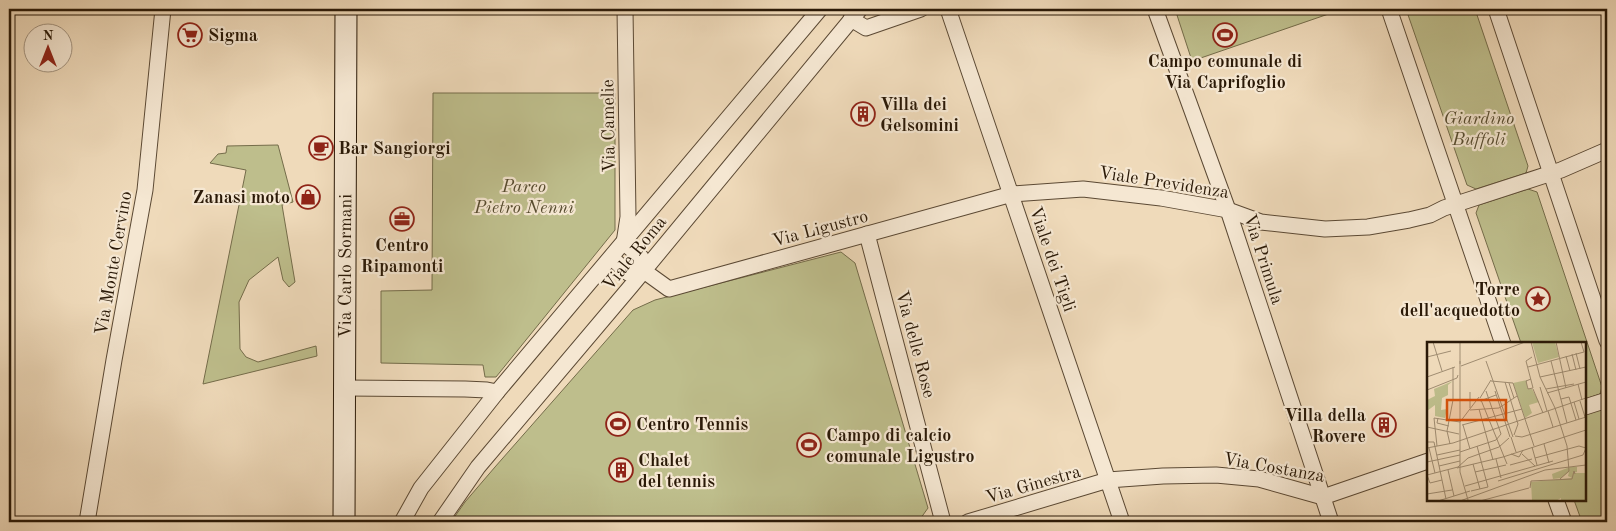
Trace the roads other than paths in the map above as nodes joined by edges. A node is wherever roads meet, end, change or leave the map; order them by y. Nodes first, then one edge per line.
1 (163, 9) edge
2 (346, 9) edge
3 (625, 9) edge
4 (820, 9) edge
5 (921, 9) edge
6 (948, 9) edge
7 (1155, 9) edge
8 (1389, 9) edge
9 (1496, 9) edge
10 (855, 14) edge
11 (1607, 150) edge
12 (1550, 173) junction
13 (1012, 194) junction
14 (1455, 205) junction
15 (1228, 210) junction
16 (867, 234) junction
17 (624, 243) junction
18 (612, 258) junction
19 (644, 271) junction
20 (1607, 341) edge
21 (1501, 342) edge
22 (345, 388) junction
23 (497, 392) junction
24 (1607, 400) edge
25 (1586, 408) edge
26 (1427, 461) edge
27 (1108, 480) junction
28 (1323, 497) junction
29 (1556, 501) edge
30 (87, 522) edge
31 (344, 522) edge
32 (402, 522) edge
33 (440, 522) edge
34 (944, 522) edge
35 (968, 522) edge
36 (1122, 522) edge
37 (1331, 522) edge
38 (1564, 522) edge

1 - 30 street, Via Monte Cervino
2 - 22 main road, Via Carlo Sormani
3 - 17 street, Via Camelie
4 - 17 street, Viale Roma
5 - 10 street
6 - 13 street, Viale dei Tigli
7 - 15 street, Via Primula
8 - 14 street
9 - 12 street
10 - 19 street, Viale Roma
11 - 12 street, Viale Previdenza
12 - 14 street, Viale Previdenza
12 - 20 street
13 - 15 street, Viale Previdenza
13 - 16 street, Via Ligustro
13 - 27 street, Viale dei Tigli
14 - 15 street, Viale Previdenza
14 - 21 street
15 - 28 street, Via Primula
16 - 19 street, Via Ligustro
16 - 34 street, Via delle Rose
17 - 18 street, Viale Roma
17 - 19 street
18 - 19 street
18 - 23 street, Viale Roma
19 - 33 street, Viale Roma
22 - 23 street
22 - 31 main road, Via Carlo Sormani
23 - 32 street, Viale Roma
24 - 25 street
26 - 28 street, Via Costanza
27 - 28 street, Via Costanza
27 - 35 street, Via Ginestra
27 - 36 street, Viale dei Tigli
28 - 37 street, Via Primula
29 - 38 street

